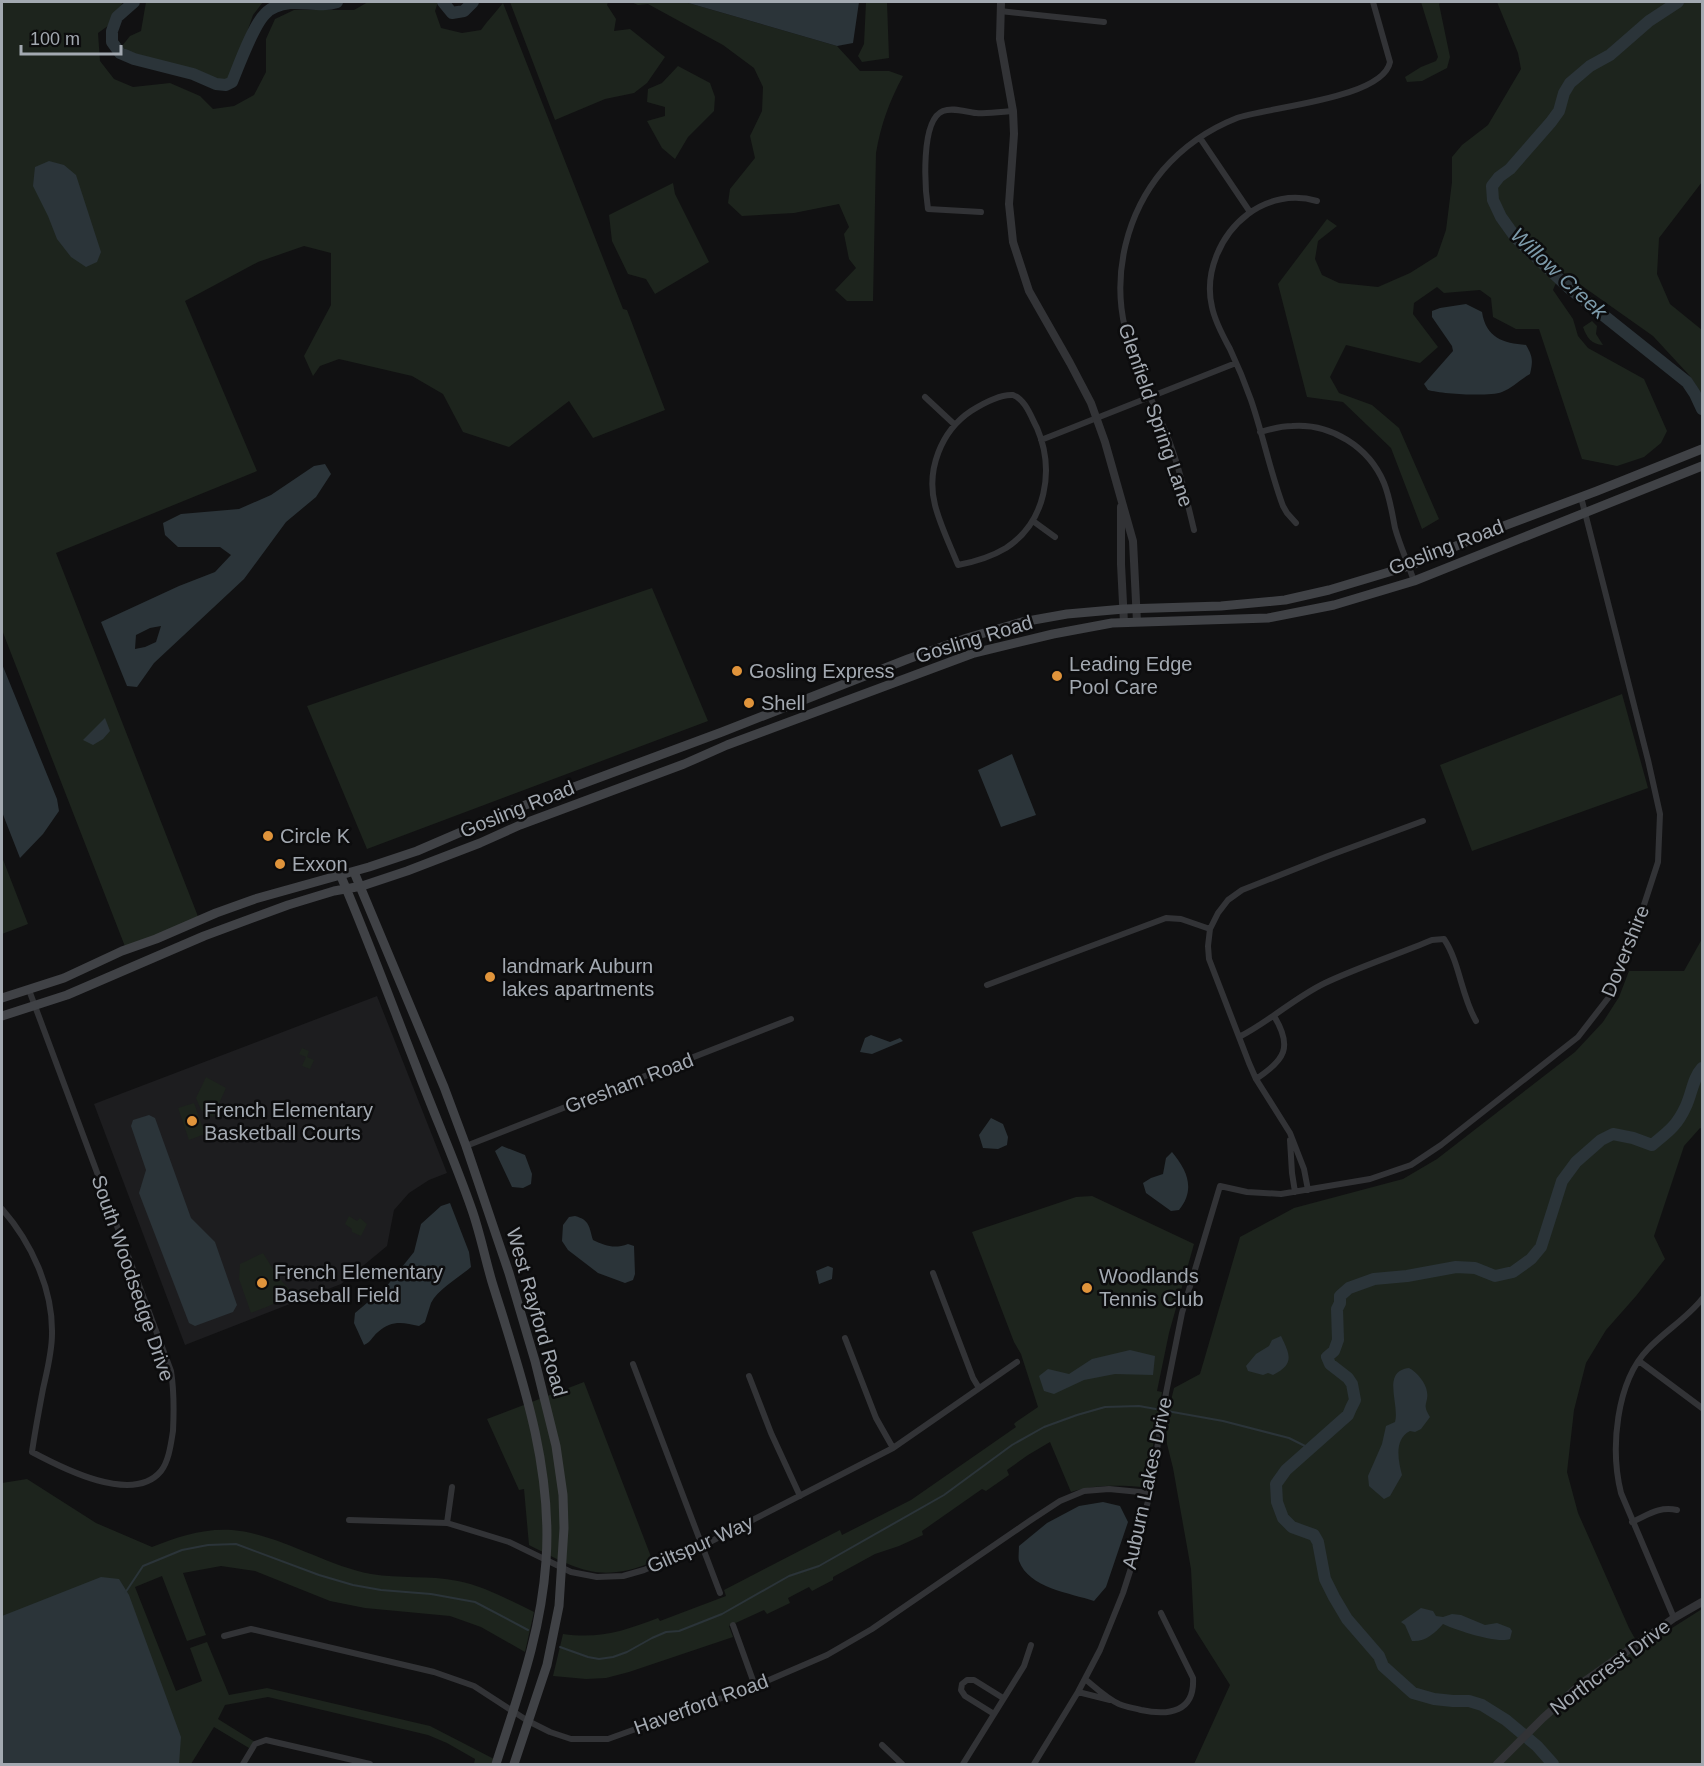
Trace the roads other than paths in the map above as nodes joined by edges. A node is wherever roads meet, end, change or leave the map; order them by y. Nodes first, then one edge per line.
1 (1001, 2) edge
2 (1373, 2) edge
3 (1000, 11) junction
4 (1104, 22) dead end
5 (1013, 111) junction
6 (1200, 138) junction
7 (1317, 201) dead end
8 (981, 212) dead end
9 (1250, 212) junction
10 (1236, 363) junction
11 (925, 397) dead end
12 (1151, 397) junction
13 (1097, 418) junction
14 (955, 425) junction
15 (1260, 432) junction
16 (1041, 440) junction
17 (1702, 449) edge
18 (1702, 466) edge
19 (1581, 497) junction
20 (1120, 500) junction
21 (1585, 513) junction
22 (1033, 521) junction
23 (1296, 523) dead end
24 (1194, 530) dead end
25 (1055, 537) dead end
26 (1409, 566) junction
27 (1414, 580) junction
28 (1124, 609) junction
29 (1136, 609) junction
30 (1137, 622) junction
31 (1124, 623) junction
32 (1424, 821) dead end
33 (354, 872) junction
34 (340, 874) junction
35 (362, 886) junction
36 (347, 889) junction
37 (1210, 929) junction
38 (987, 985) dead end
39 (29, 990) junction
40 (2, 998) edge
41 (35, 1006) junction
42 (2, 1016) edge
43 (1274, 1016) junction
44 (791, 1019) dead end
45 (1476, 1021) dead end
46 (1239, 1037) junction
47 (1256, 1079) junction
48 (1290, 1133) junction
49 (466, 1146) junction
50 (1220, 1186) joint
51 (1308, 1190) junction
52 (1295, 1192) junction
53 (2, 1209) edge
54 (933, 1273) dead end
55 (1702, 1299) edge
56 (845, 1338) dead end
57 (535, 1361) junction
58 (1639, 1361) junction
59 (1017, 1362) dead end
60 (633, 1364) dead end
61 (518, 1365) junction
62 (749, 1376) dead end
63 (978, 1388) junction
64 (1702, 1408) edge
65 (893, 1448) junction
66 (452, 1487) dead end
67 (1150, 1493) junction
68 (800, 1496) junction
69 (1677, 1510) dead end
70 (349, 1520) dead end
71 (1632, 1522) junction
72 (447, 1523) junction
73 (702, 1546) junction
74 (546, 1560) junction
75 (562, 1568) junction
76 (720, 1593) dead end
77 (1702, 1602) edge
78 (1161, 1613) dead end
79 (1674, 1618) junction
80 (733, 1625) dead end
81 (224, 1636) dead end
82 (1031, 1645) dead end
83 (1085, 1679) junction
84 (755, 1686) junction
85 (1099, 1690) junction
86 (1078, 1692) junction
87 (1095, 1697) junction
88 (1003, 1698) junction
89 (1111, 1700) junction
90 (513, 1712) junction
91 (994, 1714) junction
92 (528, 1721) junction
93 (882, 1745) dead end
94 (332, 1756) junction
95 (243, 1764) edge
96 (330, 1764) edge
97 (370, 1764) edge
98 (496, 1764) edge
99 (514, 1764) edge
100 (902, 1764) edge
101 (963, 1764) edge
102 (1034, 1764) edge
103 (1497, 1764) edge

1 - 3 street
2 - 6 street, Glenfield Spring Lane
3 - 4 street
3 - 5 street
5 - 8 street
5 - 13 street
6 - 9 street
6 - 12 street, Glenfield Spring Lane
7 - 9 street
9 - 10 street
10 - 12 street
10 - 15 street
11 - 14 street
12 - 13 street
12 - 24 street, Glenfield Spring Lane
13 - 16 street
13 - 20 street
14 - 16 street
14 - 22 street
15 - 23 street
15 - 26 street
16 - 22 street
17 - 19 main road, Gosling Road
18 - 21 main road, Gosling Road
19 - 21 street, Dovershire
19 - 26 main road, Gosling Road
20 - 28 street
20 - 29 street
21 - 27 main road, Gosling Road
21 - 51 street, Dovershire
22 - 25 street
26 - 27 street
26 - 29 main road, Gosling Road
27 - 30 main road, Gosling Road
28 - 29 main road, Gosling Road
28 - 31 street
28 - 33 main road, Gosling Road
29 - 30 street
30 - 31 main road, Gosling Road
31 - 35 main road, Gosling Road
32 - 37 street
33 - 34 main road, Gosling Road
33 - 35 main road, West Rayford Road
34 - 36 main road, West Rayford Road
34 - 39 main road, Gosling Road
35 - 36 main road, Gosling Road
35 - 49 main road, West Rayford Road
36 - 41 main road, Gosling Road
36 - 61 main road, West Rayford Road
37 - 38 street
37 - 46 street
39 - 40 main road, Gosling Road
39 - 41 street, South Woodsedge Drive
41 - 42 main road, Gosling Road
41 - 53 street, South Woodsedge Drive
43 - 45 street
43 - 46 street
43 - 47 street
44 - 49 street, Gresham Road
46 - 47 street
47 - 48 street
48 - 51 street
48 - 52 street
49 - 57 main road, West Rayford Road
50 - 52 street, Dovershire
50 - 67 street, Auburn Lakes Drive
51 - 52 street, Dovershire
54 - 63 street
55 - 58 street
56 - 65 street
57 - 61 main road
57 - 75 main road, West Rayford Road
58 - 64 street
58 - 71 street
59 - 63 street, Giltspur Way
60 - 73 street
61 - 74 main road, West Rayford Road
62 - 68 street
63 - 65 street, Giltspur Way
65 - 68 street, Giltspur Way
66 - 72 street
67 - 83 street, Auburn Lakes Drive
67 - 84 street, Haverford Road
68 - 73 street, Giltspur Way
69 - 71 street
70 - 72 street, Giltspur Way
71 - 79 street
72 - 74 street, Giltspur Way
73 - 75 street, Giltspur Way
73 - 76 street
74 - 75 street, Giltspur Way
74 - 90 main road, West Rayford Road
75 - 92 main road, West Rayford Road
77 - 79 street, Northcrest Drive
78 - 89 street
79 - 103 street, Northcrest Drive
80 - 84 street
81 - 90 street, Haverford Road
82 - 88 street
83 - 85 street
83 - 86 street, Auburn Lakes Drive
84 - 92 street, Haverford Road
85 - 87 street
85 - 89 street
86 - 87 street
86 - 102 street, Auburn Lakes Drive
87 - 89 street
88 - 91 street
88 - 91 street
90 - 92 street, Haverford Road
90 - 98 main road, West Rayford Road
91 - 101 street
92 - 99 main road, West Rayford Road
93 - 100 street
94 - 95 street
94 - 96 street
94 - 97 street

